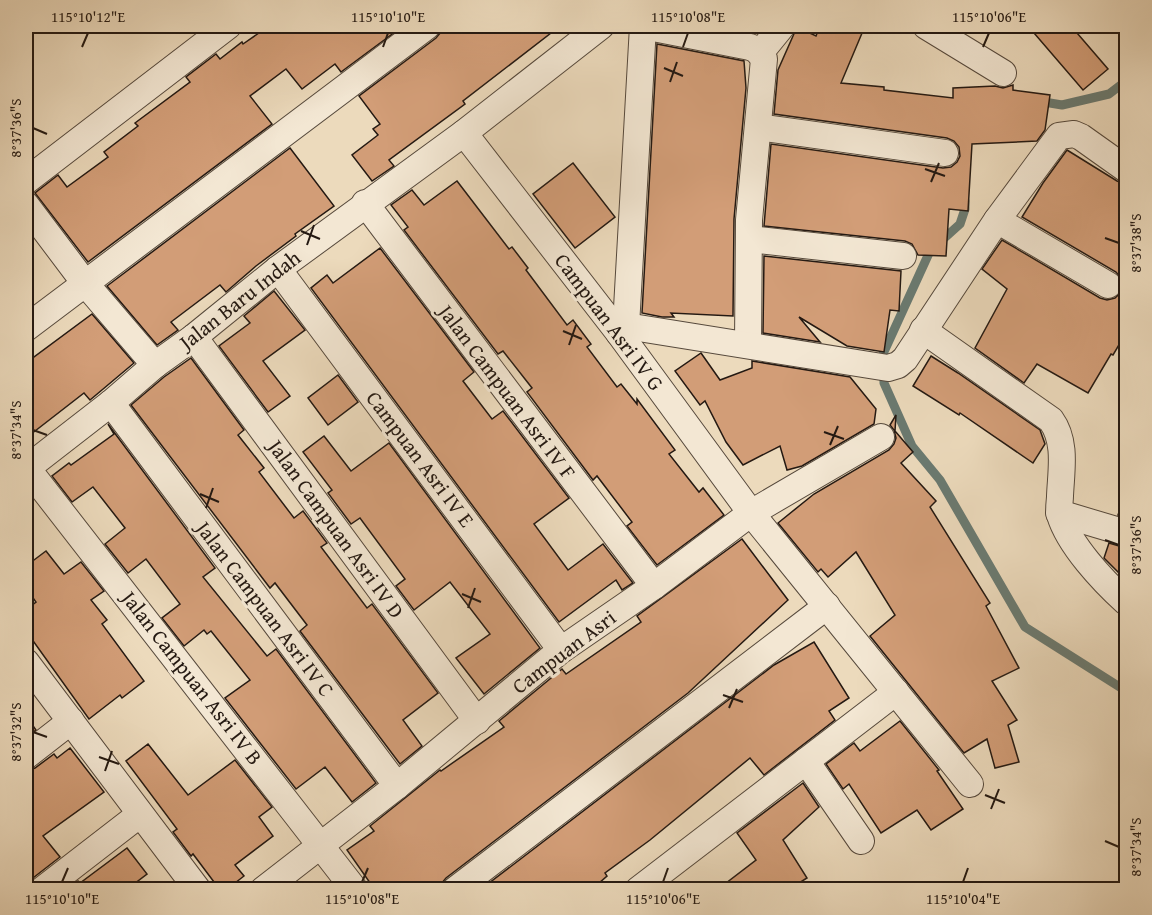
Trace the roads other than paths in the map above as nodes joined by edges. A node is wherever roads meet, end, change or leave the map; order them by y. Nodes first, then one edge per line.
1 (228, 26) edge
2 (427, 26) edge
3 (601, 26) edge
4 (643, 26) edge
5 (782, 26) edge
6 (926, 26) edge
7 (760, 52) junction
8 (1003, 73) dead end
9 (758, 127) junction
10 (464, 133) junction
11 (945, 153) dead end
12 (1126, 169) edge
13 (26, 181) edge
14 (365, 203) junction
15 (26, 205) edge
16 (997, 220) junction
17 (749, 239) junction
18 (903, 256) dead end
19 (278, 269) junction
20 (84, 282) junction
21 (1108, 285) dead end
22 (26, 328) edge
23 (623, 330) junction
24 (923, 330) junction
25 (194, 337) junction
26 (748, 344) junction
27 (155, 365) junction
28 (111, 404) junction
29 (881, 437) dead end
30 (26, 468) edge
31 (751, 513) junction
32 (1059, 513) junction
33 (1126, 533) edge
34 (652, 584) junction
35 (1126, 602) edge
36 (827, 606) junction
37 (561, 650) junction
38 (26, 662) edge
39 (896, 692) junction
40 (71, 721) junction
41 (477, 721) junction
42 (26, 756) edge
43 (806, 760) junction
44 (970, 784) dead end
45 (397, 786) junction
46 (139, 814) junction
47 (861, 841) dead end
48 (321, 844) junction
49 (42, 890) edge
50 (198, 890) edge
51 (263, 890) edge
52 (355, 890) edge
53 (455, 890) edge
54 (638, 890) edge

1 - 13 street
2 - 20 street
3 - 10 street, Jalan Baru Indah
4 - 7 street
4 - 23 street
5 - 7 street
6 - 8 street
7 - 9 street
9 - 11 street
9 - 17 street
10 - 14 street, Jalan Baru Indah
10 - 23 street, Campuan Asri IV G
12 - 16 street
14 - 19 street, Jalan Baru Indah
14 - 34 street, Jalan Campuan Asri IV F
15 - 20 street
16 - 21 street
16 - 24 street
17 - 18 street
17 - 26 street
19 - 25 street, Jalan Baru Indah
19 - 37 street, Campuan Asri IV E
20 - 22 street
20 - 27 street
23 - 26 street
23 - 31 street, Campuan Asri IV G
24 - 26 street
24 - 32 street
25 - 27 street, Jalan Baru Indah
25 - 41 street, Jalan Campuan Asri IV D
27 - 28 street, Jalan Baru Indah
28 - 30 street, Jalan Baru Indah
28 - 45 street, Jalan Campuan Asri IV C
29 - 31 street, Campuan Asri
30 - 48 street, Jalan Campuan Asri IV B
31 - 34 street, Campuan Asri
31 - 36 street, Campuan Asri IV G
32 - 33 street
32 - 35 street
34 - 37 street, Campuan Asri
36 - 39 street, Campuan Asri IV G
36 - 53 street
37 - 41 street, Campuan Asri
38 - 40 street
39 - 43 street
39 - 44 street, Campuan Asri IV G
40 - 42 street
40 - 46 street
41 - 45 street, Campuan Asri
43 - 47 street
43 - 54 street
45 - 48 street, Campuan Asri
46 - 49 street
46 - 50 street
48 - 51 street, Campuan Asri
48 - 52 street, Jalan Campuan Asri IV B

